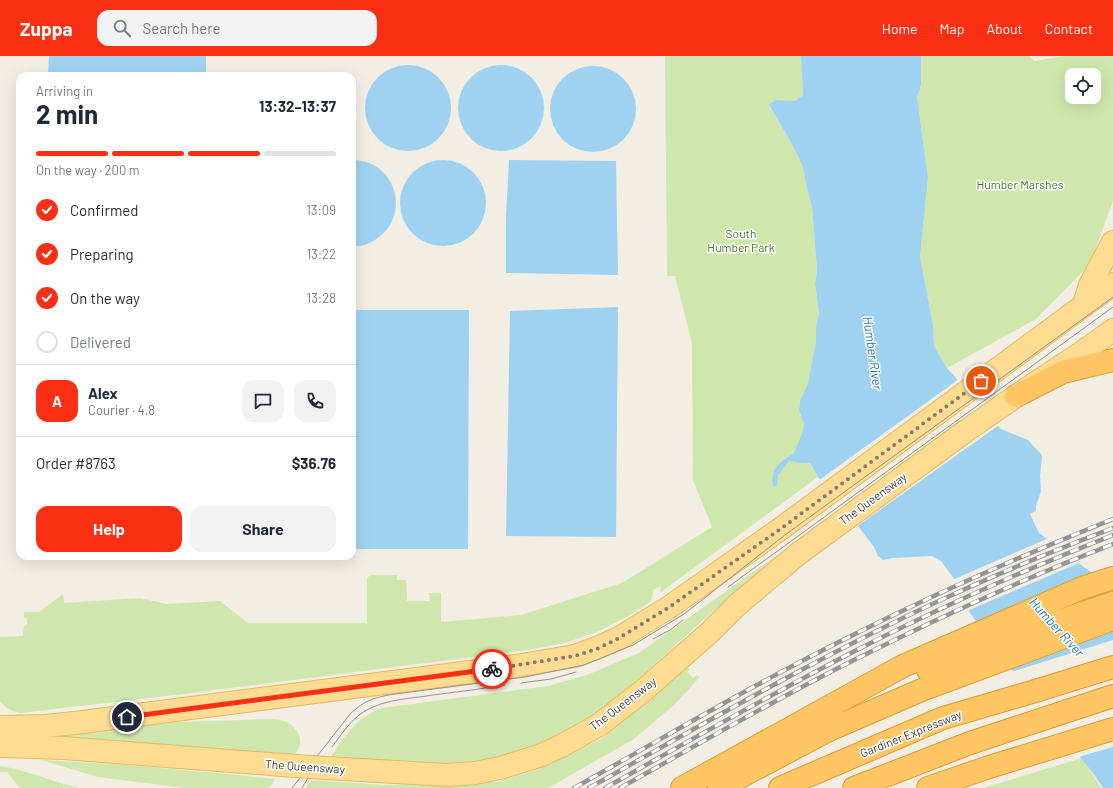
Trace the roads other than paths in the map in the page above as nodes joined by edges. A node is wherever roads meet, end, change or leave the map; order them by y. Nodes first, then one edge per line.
1 (1113, 242) edge
2 (1113, 284) edge
3 (1084, 304) junction
4 (1113, 330) edge
5 (1113, 360) edge
6 (1016, 396) junction
7 (1113, 578) edge
8 (1113, 602) edge
9 (1113, 619) edge
10 (1113, 667) edge
11 (914, 677) junction
12 (1113, 696) edge
13 (0, 726) edge
14 (1113, 729) edge
15 (0, 746) edge
16 (977, 771) junction
17 (682, 788) edge
18 (719, 788) edge
19 (780, 788) edge
20 (854, 788) edge
21 (928, 788) edge
22 (948, 788) edge

1 - 3 main road
2 - 3 main road
3 - 13 main road
4 - 6 main road, The Queensway
5 - 6 highway
6 - 15 main road, The Queensway, bridge
7 - 11 highway
8 - 11 highway
9 - 11 highway
10 - 19 highway, Gardiner Expressway
11 - 17 highway
11 - 18 highway
12 - 20 highway
14 - 16 highway
16 - 21 highway
16 - 22 highway

